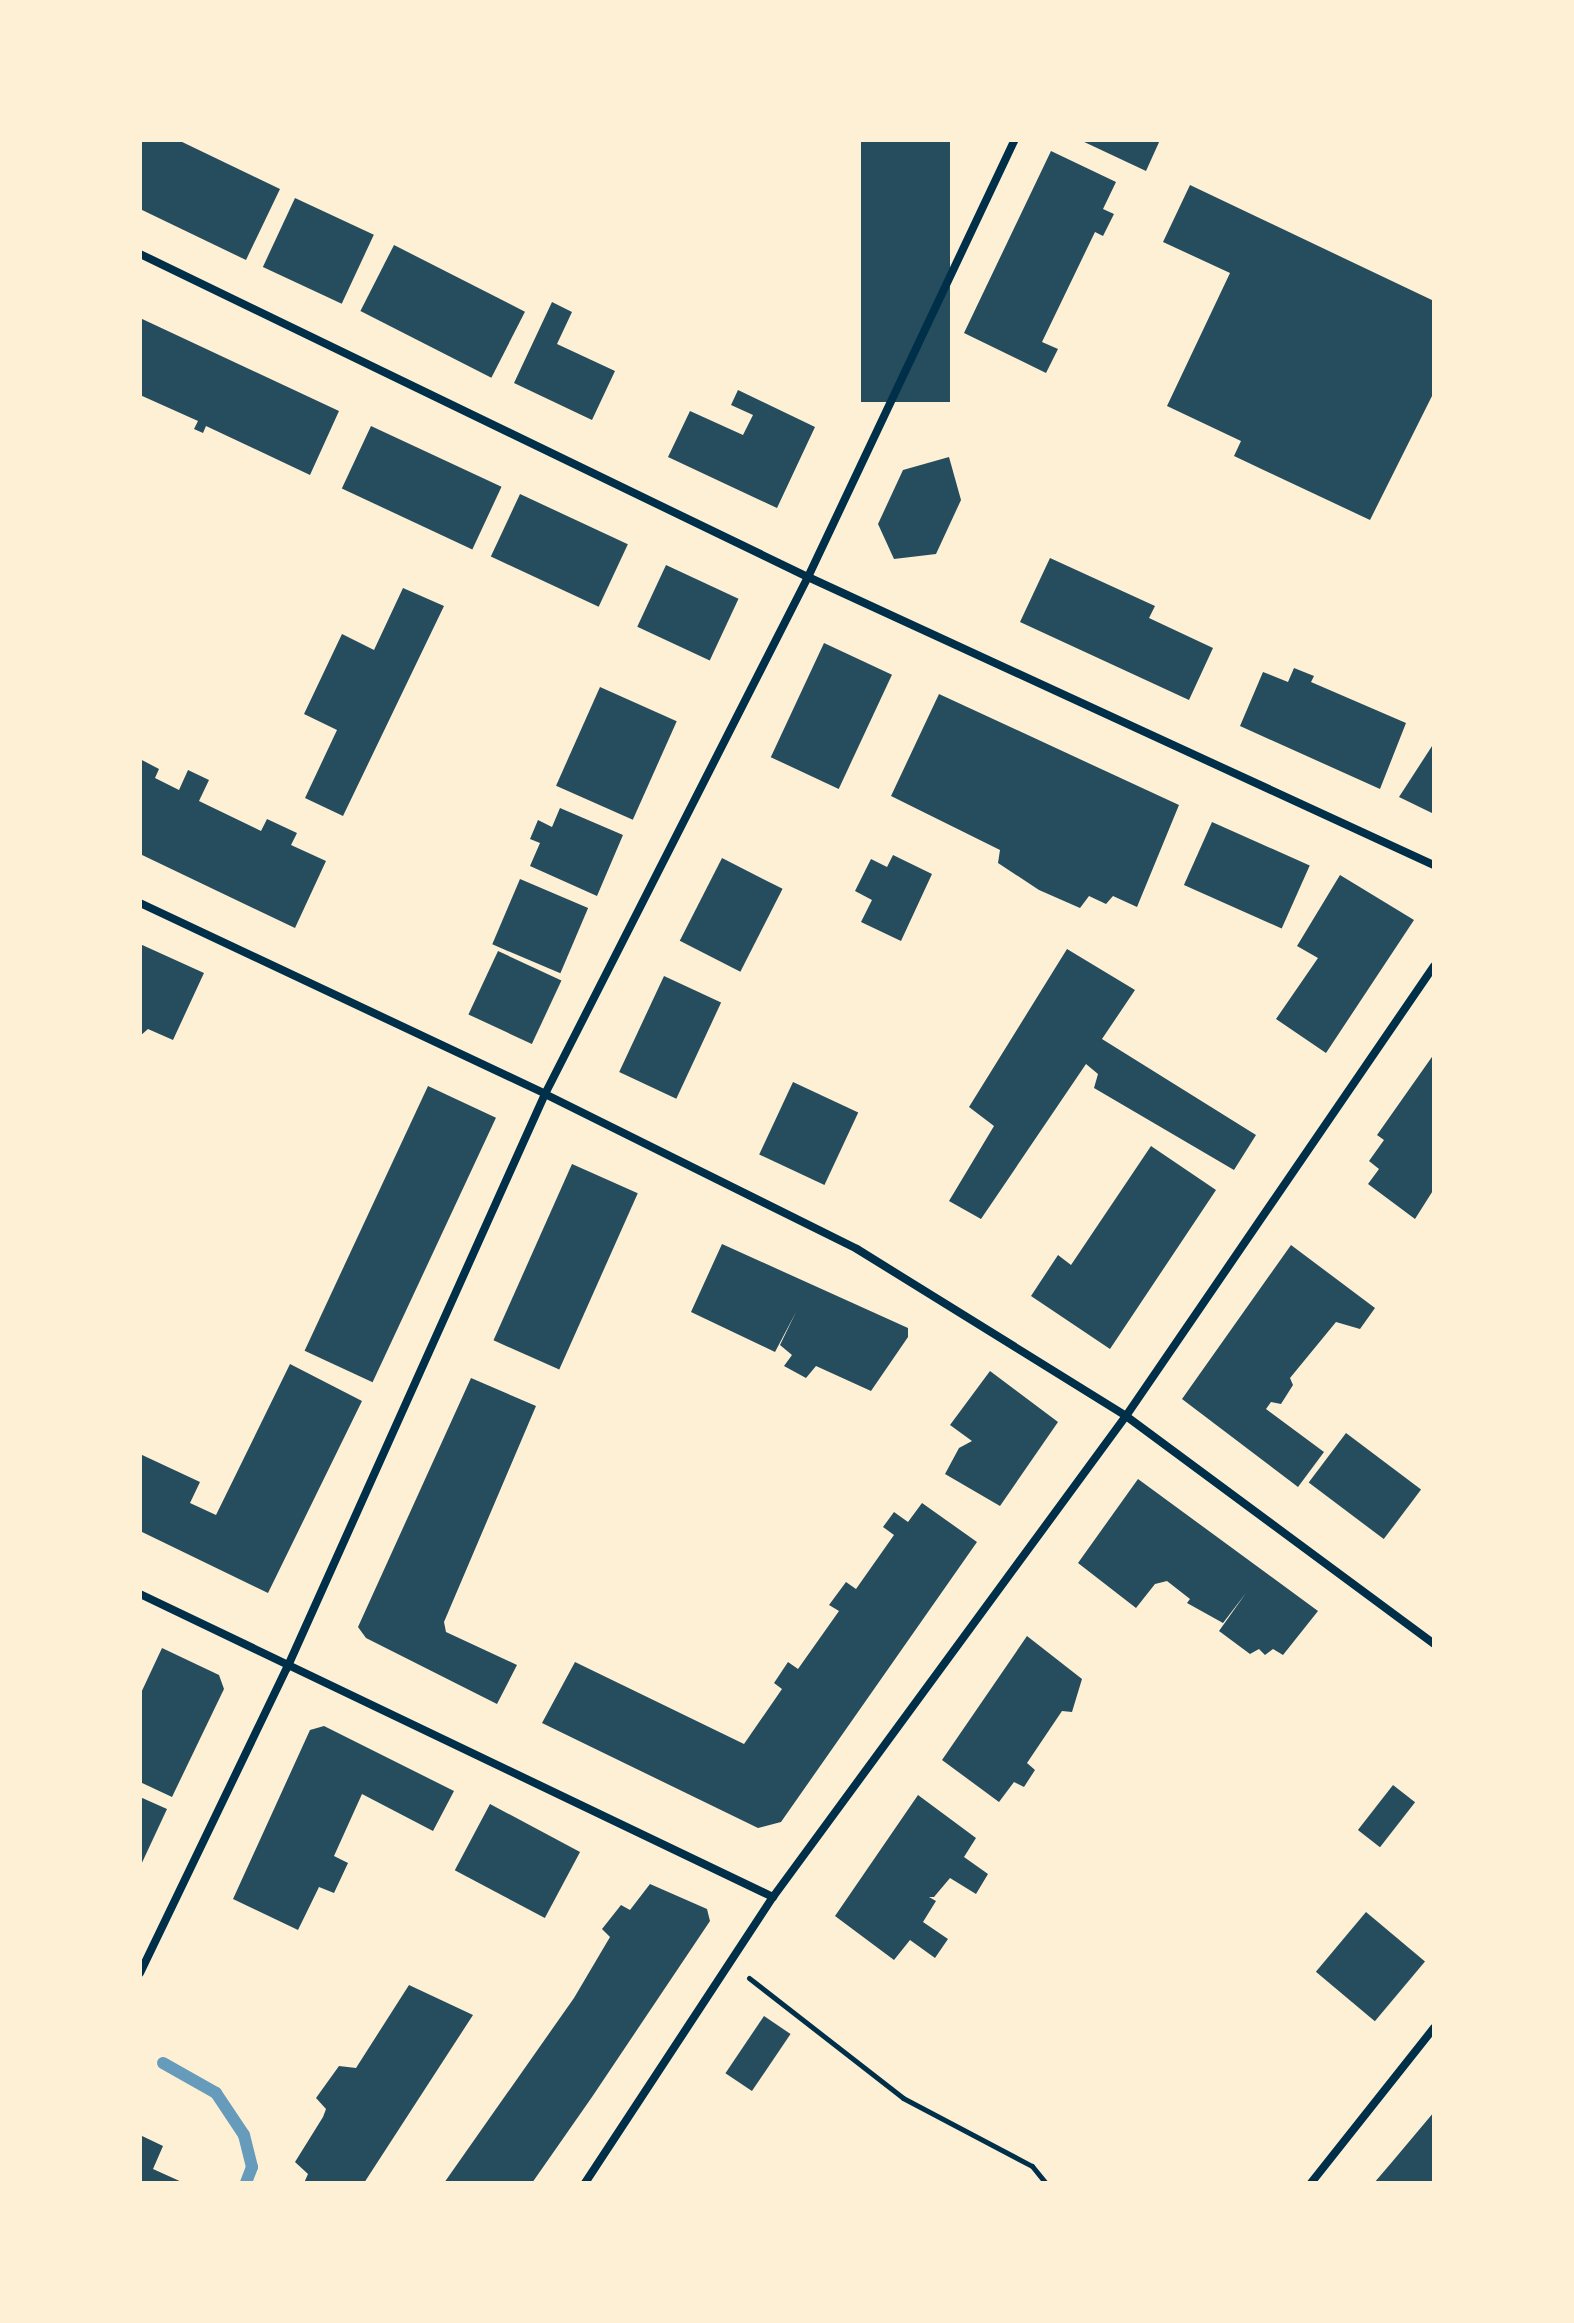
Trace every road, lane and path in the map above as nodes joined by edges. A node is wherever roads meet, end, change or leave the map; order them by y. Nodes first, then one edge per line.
1 (1015, 140) edge
2 (140, 254) edge
3 (808, 577) junction
4 (1434, 865) edge
5 (140, 903) edge
6 (1434, 966) edge
7 (545, 1094) junction
8 (1126, 1416) junction
9 (140, 1594) edge
10 (1434, 1644) edge
11 (287, 1668) junction
12 (773, 1897) junction
13 (730, 1963) junction
14 (140, 1973) edge
15 (1434, 2028) edge
16 (585, 2183) edge
17 (1046, 2183) edge
18 (1311, 2183) edge

1 - 3 street
2 - 3 street
3 - 4 street
3 - 7 street
5 - 7 street
6 - 8 street
7 - 8 street
7 - 11 street
8 - 10 street
8 - 12 street
9 - 11 street
11 - 12 street
11 - 14 street
12 - 13 street
13 - 16 street
13 - 17 path
15 - 18 street

